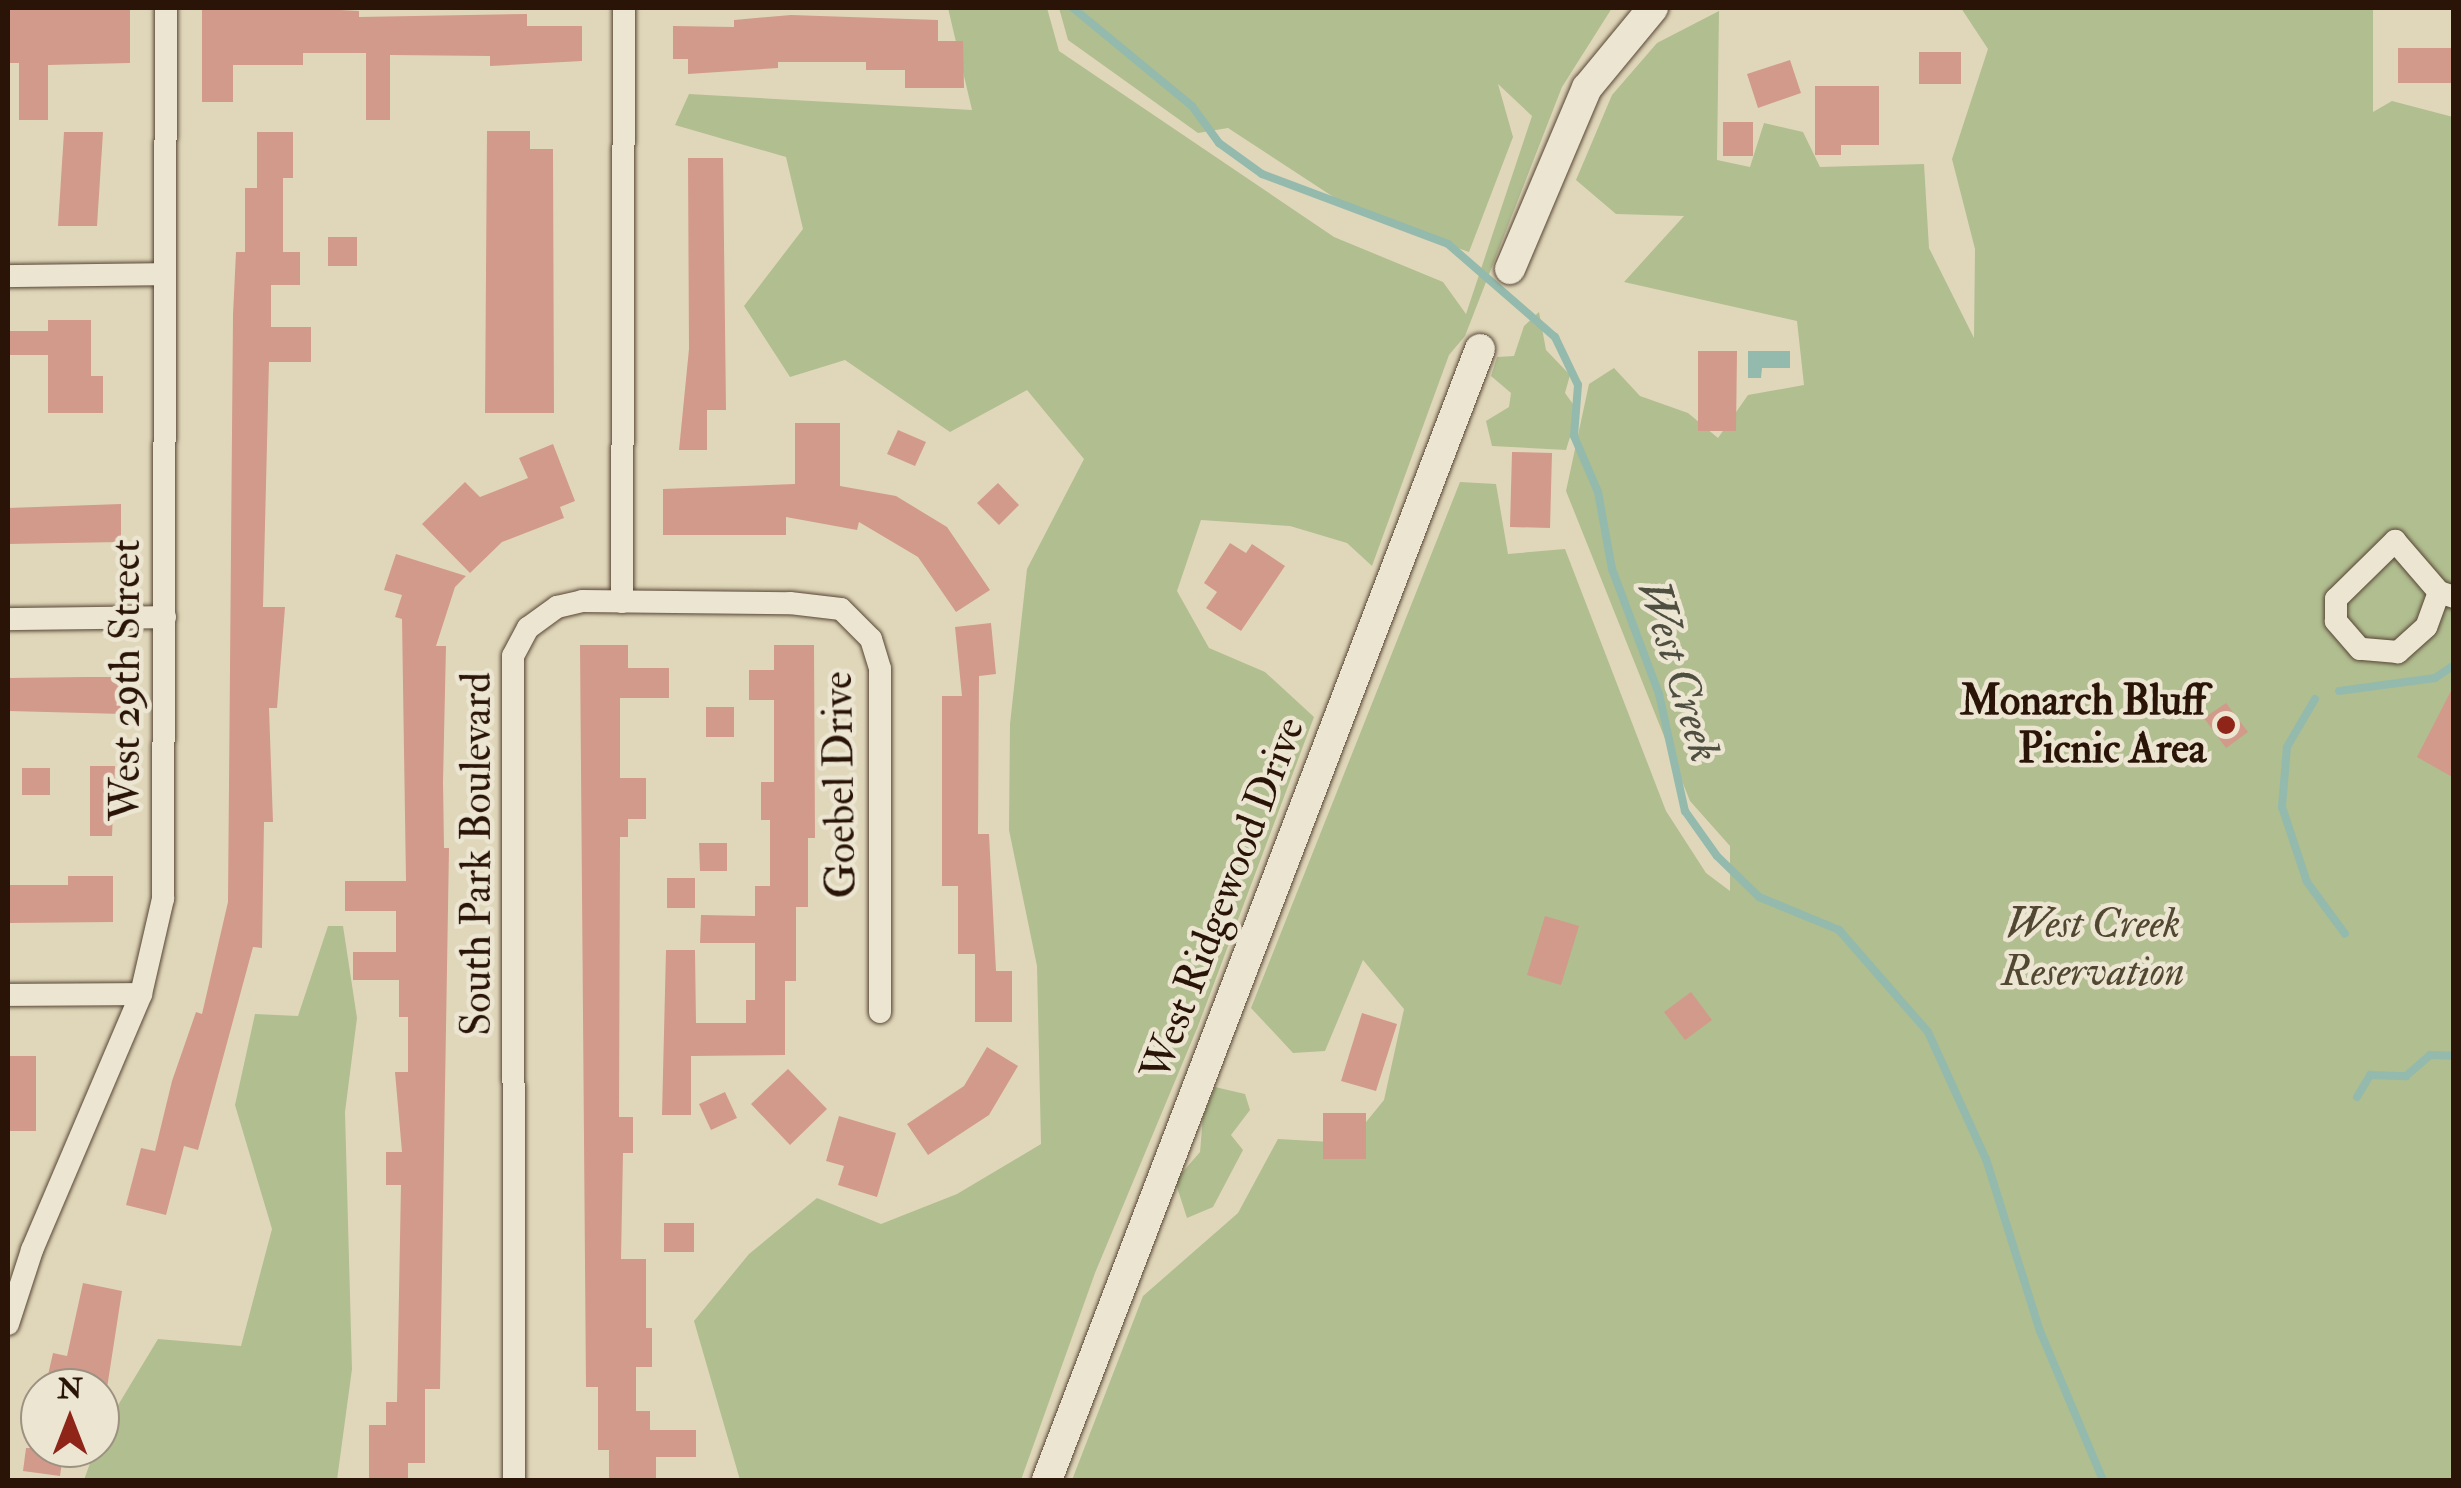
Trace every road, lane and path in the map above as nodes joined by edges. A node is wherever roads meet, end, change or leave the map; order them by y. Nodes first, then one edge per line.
1 (166, 8) edge
2 (624, 8) edge
3 (1652, 8) edge
4 (1510, 269) dead end
5 (165, 274) junction
6 (8, 276) edge
7 (1480, 349) dead end
8 (2446, 595) edge
9 (622, 602) junction
10 (165, 617) junction
11 (8, 619) edge
12 (141, 994) junction
13 (8, 995) edge
14 (880, 1012) dead end
15 (8, 1324) edge
16 (514, 1480) edge
17 (1047, 1480) edge

1 - 5 street, West 29th Street
2 - 9 street
3 - 4 street
5 - 6 street
5 - 10 street, West 29th Street
7 - 17 street, West Ridgewood Drive
8 - 8 street
9 - 14 street, Goebel Drive
9 - 16 street, South Park Boulevard
10 - 11 street
10 - 12 street, West 29th Street
12 - 13 street
12 - 15 street, West 29th Street

